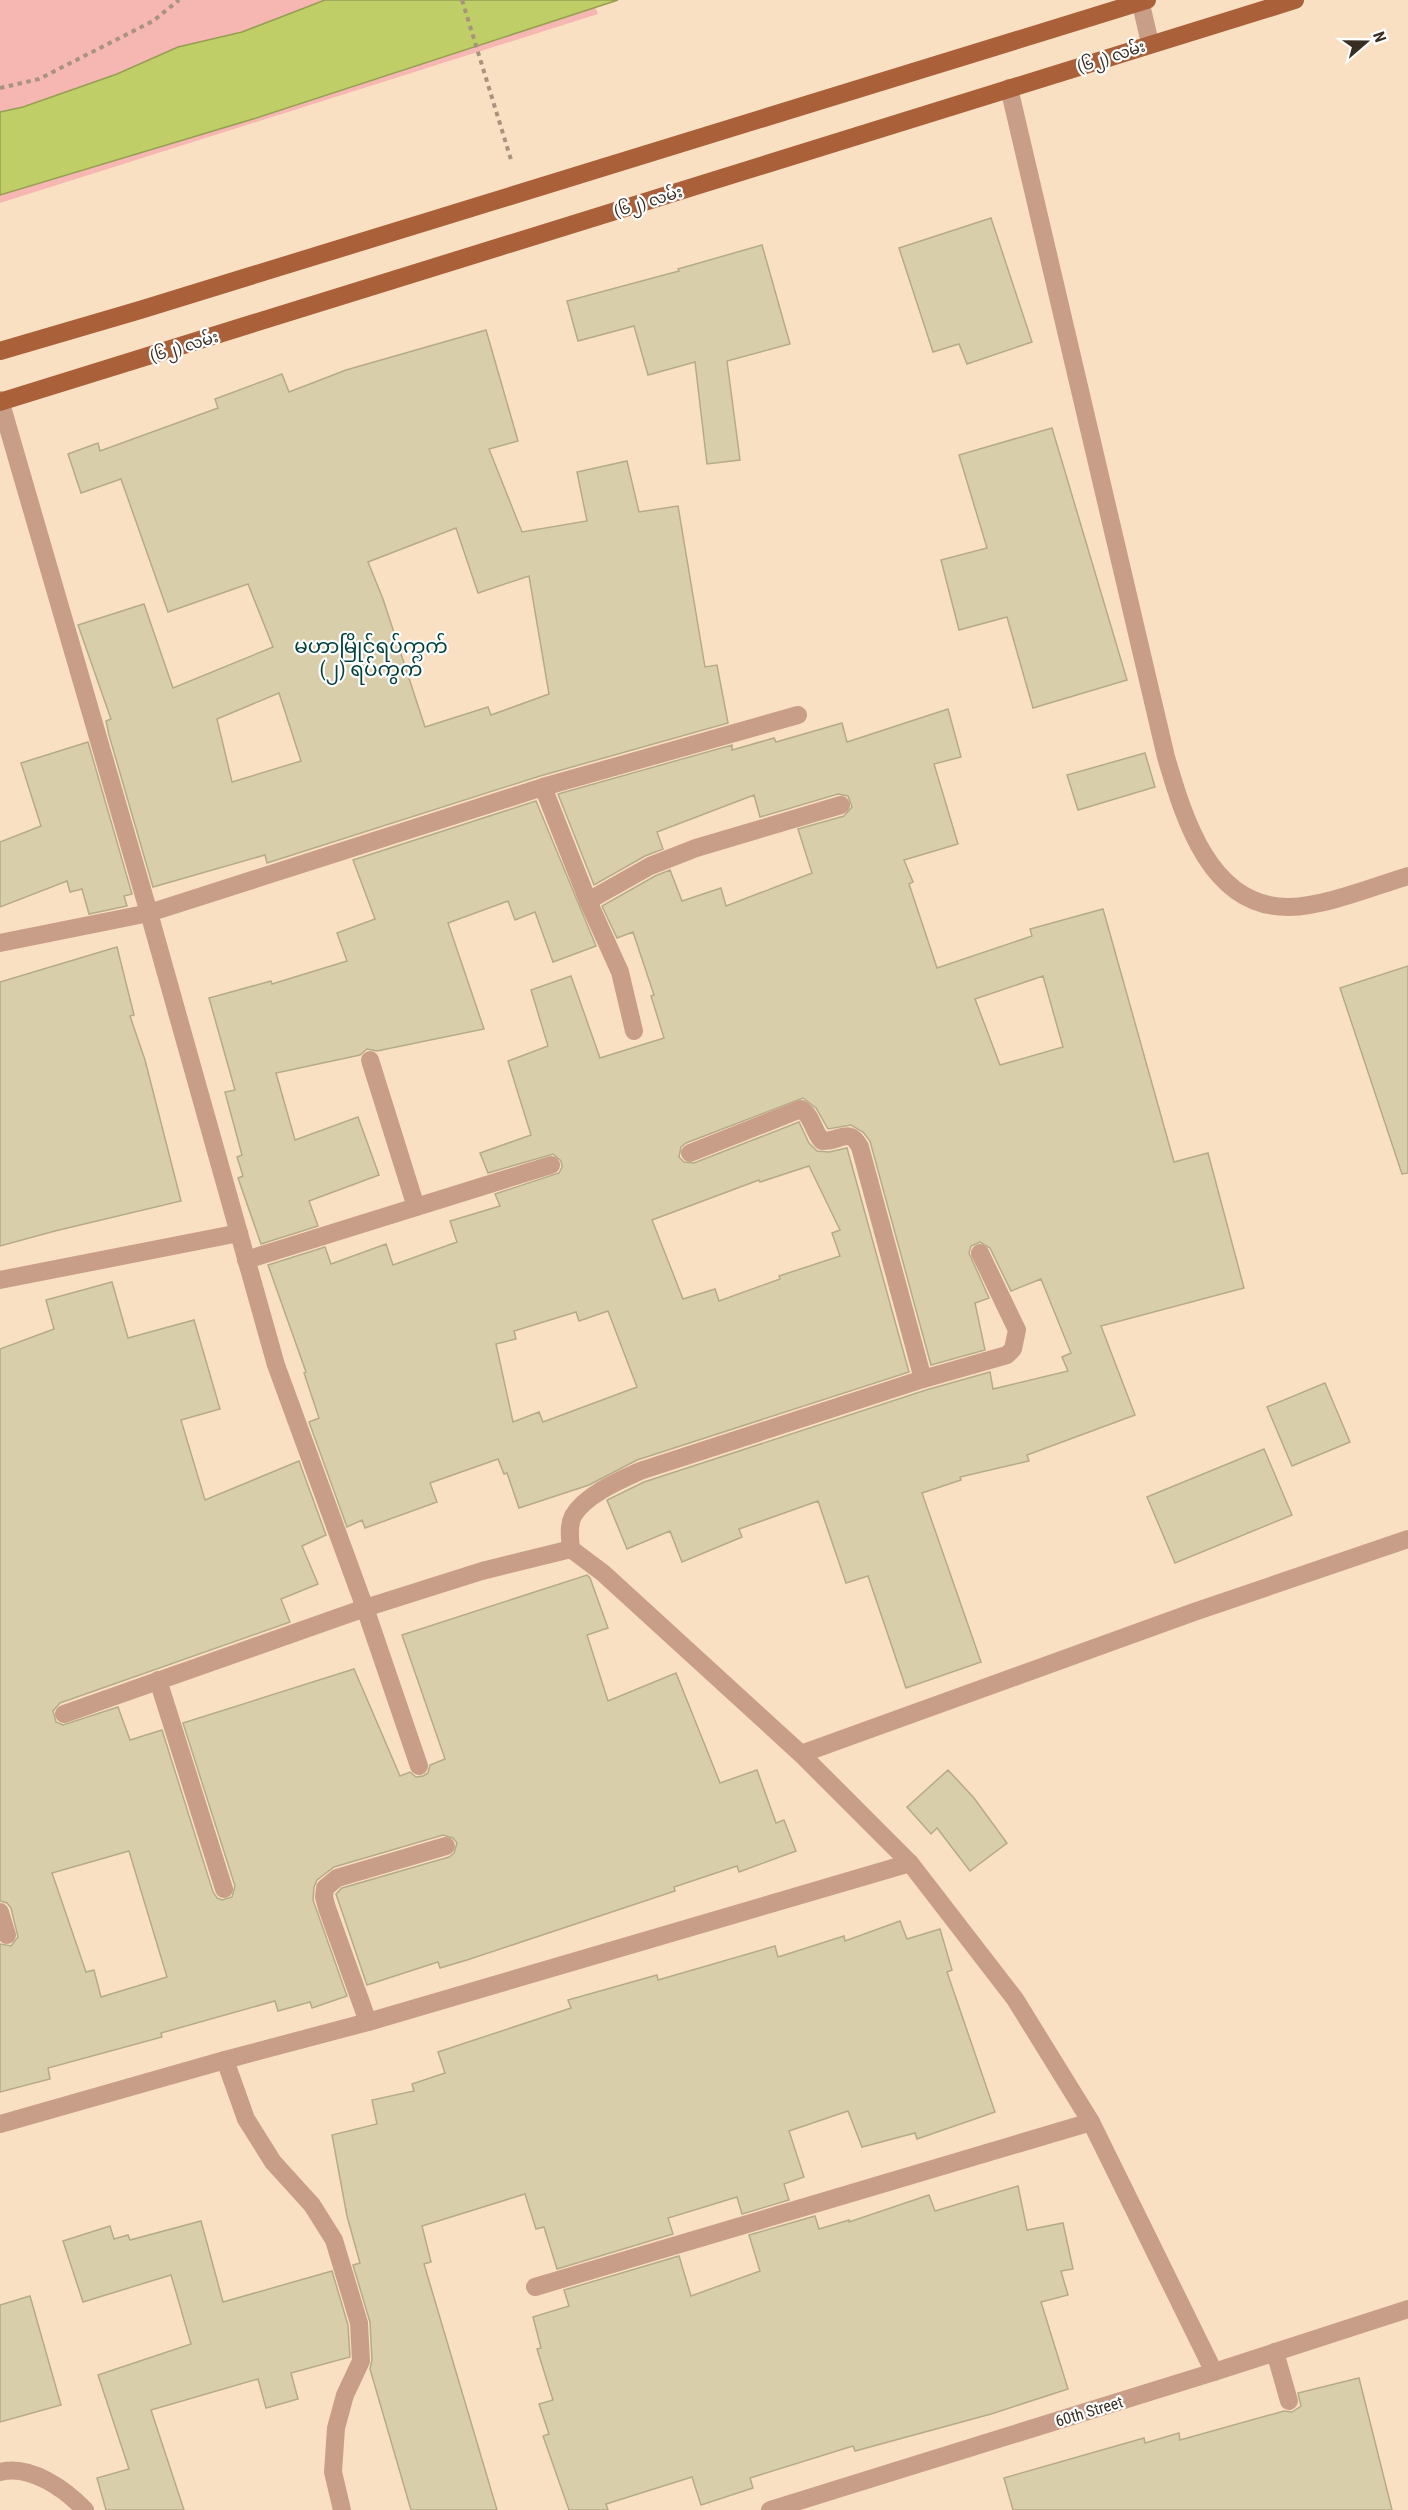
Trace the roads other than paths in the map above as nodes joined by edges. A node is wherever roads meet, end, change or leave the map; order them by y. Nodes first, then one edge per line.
1 (1295, 0) edge
2 (1143, 1) edge
3 (1150, 43) junction
4 (1009, 88) junction
5 (0, 351) edge
6 (0, 401) edge
7 (798, 715) dead end
8 (543, 787) junction
9 (841, 805) dead end
10 (1408, 876) edge
11 (588, 901) junction
12 (149, 913) junction
13 (0, 943) edge
14 (634, 1031) dead end
15 (370, 1060) dead end
16 (690, 1152) dead end
17 (551, 1164) dead end
18 (416, 1207) junction
19 (239, 1233) junction
20 (980, 1252) dead end
21 (246, 1260) junction
22 (0, 1280) edge
23 (923, 1379) junction
24 (1408, 1539) edge
25 (571, 1549) junction
26 (365, 1608) junction
27 (158, 1680) junction
28 (64, 1714) dead end
29 (801, 1754) junction
30 (418, 1766) dead end
31 (446, 1846) dead end
32 (910, 1863) junction
33 (224, 1889) dead end
34 (0, 1912) edge
35 (7, 1935) dead end
36 (368, 2022) junction
37 (225, 2060) junction
38 (1090, 2122) junction
39 (0, 2124) edge
40 (535, 2287) dead end
41 (1408, 2309) edge
42 (1275, 2352) junction
43 (1214, 2372) junction
44 (1289, 2401) dead end
45 (0, 2472) edge
46 (85, 2510) edge
47 (342, 2510) edge
48 (770, 2510) edge

1 - 3 main road, (၆၂) လမ်း
2 - 3 street
2 - 5 main road
3 - 4 main road, (၆၂) လမ်း
4 - 6 main road, (၆၂) လမ်း
4 - 10 street
6 - 12 street
7 - 8 street
8 - 11 street
8 - 12 street
9 - 11 street
11 - 14 street
12 - 13 street
12 - 19 street
15 - 18 street
16 - 23 street
17 - 18 street
18 - 21 street
19 - 21 street
19 - 22 street
20 - 23 street
21 - 26 street
23 - 25 street
24 - 29 street
25 - 26 street
25 - 29 street
26 - 27 street
26 - 30 street
27 - 28 street
27 - 33 street
29 - 32 street
31 - 36 street
32 - 36 street
32 - 38 street
34 - 35 street
36 - 37 street
37 - 39 street
37 - 47 street
38 - 40 street
38 - 43 street
41 - 42 street, 60th Street
42 - 43 street, 60th Street
42 - 44 street
43 - 48 street, 60th Street
45 - 46 street

